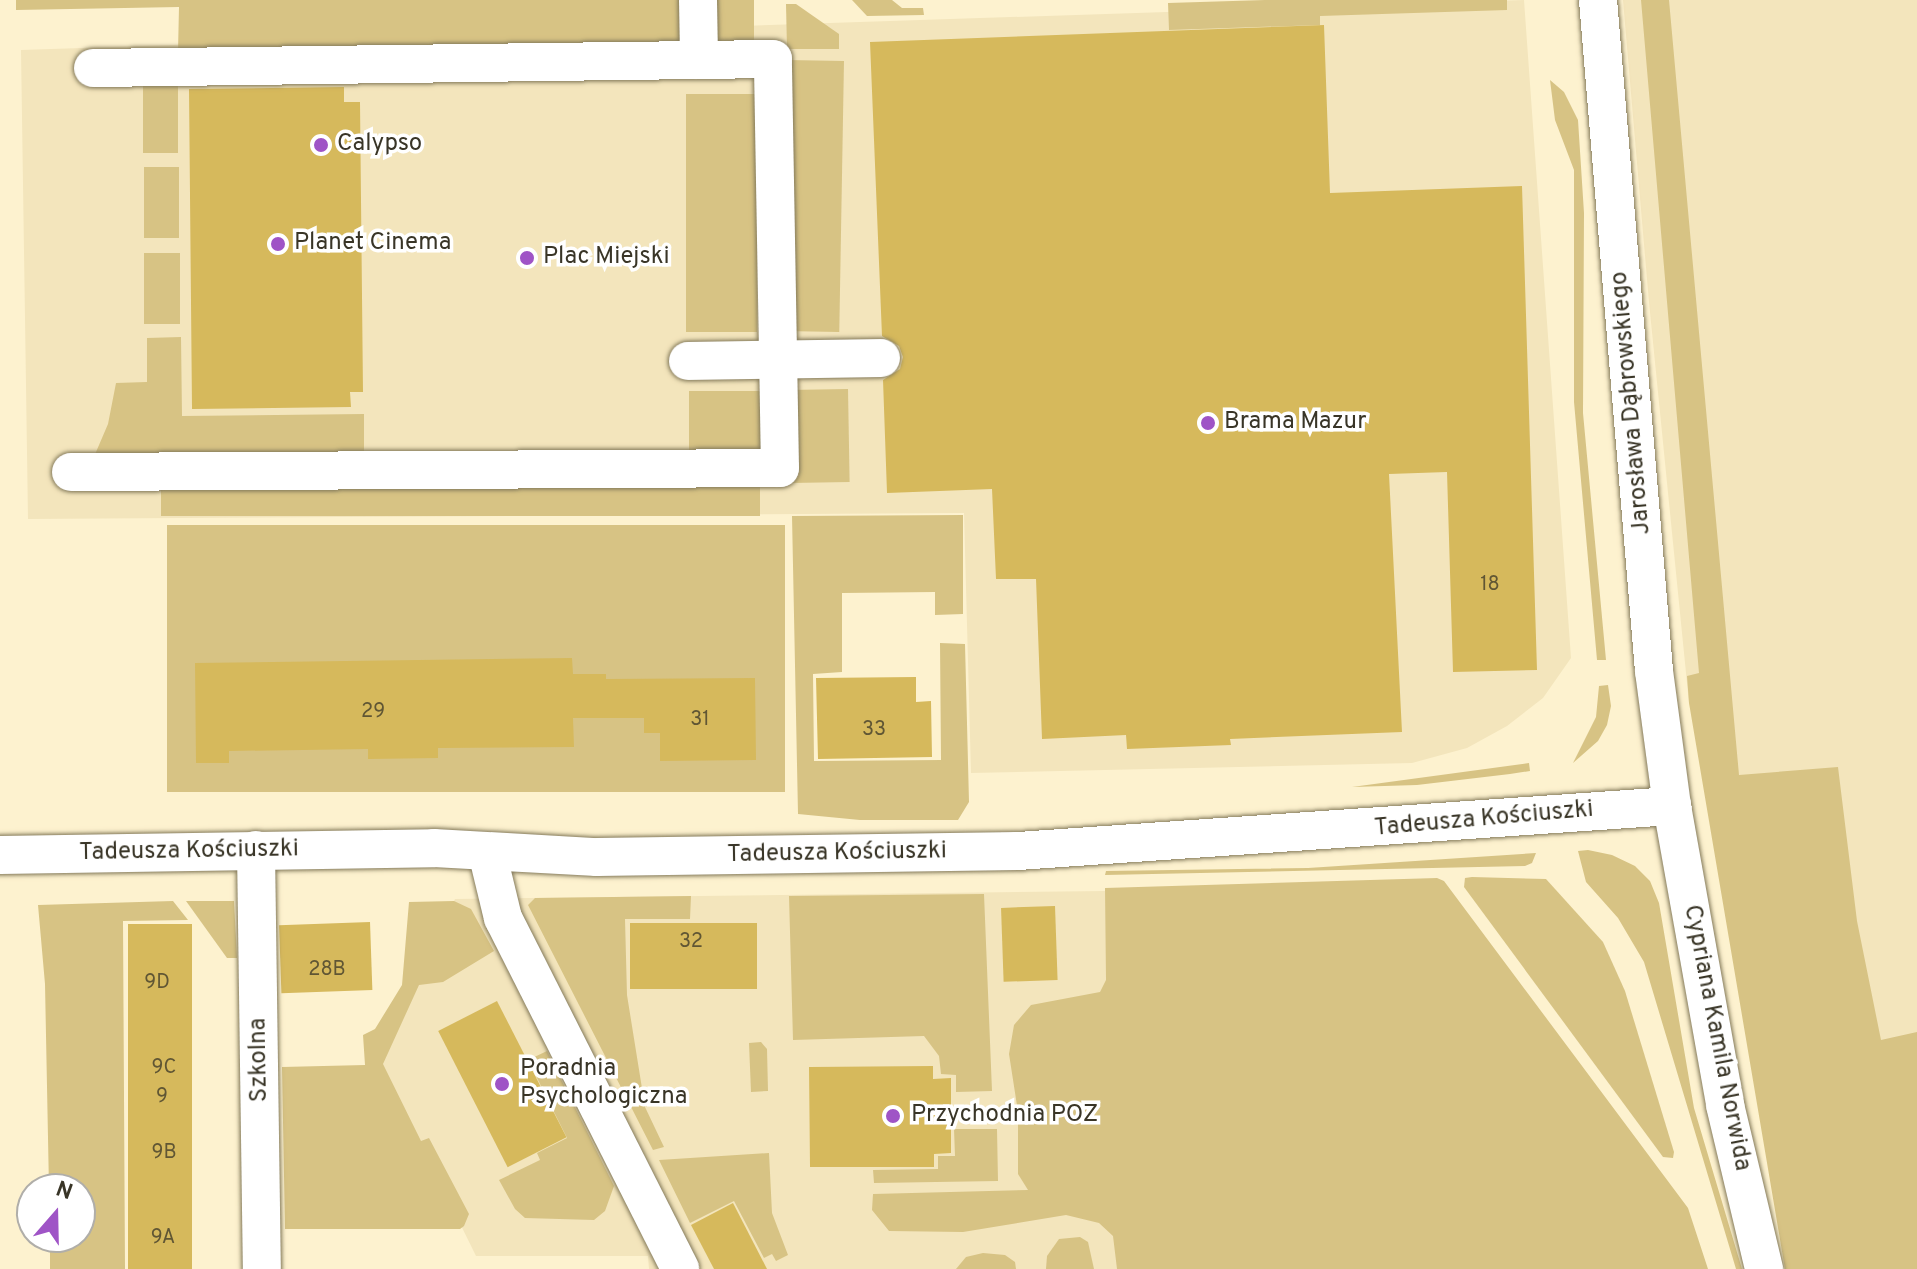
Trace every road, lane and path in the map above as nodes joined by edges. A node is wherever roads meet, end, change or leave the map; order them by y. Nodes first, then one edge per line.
1 (698, 0) edge
2 (1598, 0) edge
3 (699, 60) junction
4 (93, 68) dead end
5 (881, 358) dead end
6 (778, 360) junction
7 (688, 361) dead end
8 (71, 472) dead end
9 (1672, 806) junction
10 (256, 850) junction
11 (487, 852) junction
12 (0, 855) edge
13 (262, 1269) edge
14 (680, 1269) edge
15 (1764, 1269) edge

1 - 3 street
2 - 9 street, Jarosława Dąbrowskiego
3 - 4 street
3 - 6 street
5 - 6 street
6 - 7 street
6 - 8 street
9 - 11 street, Tadeusza Kościuszki
9 - 15 street, Cypriana Kamila Norwida
10 - 11 street, Tadeusza Kościuszki
10 - 12 street, Tadeusza Kościuszki
10 - 13 street, Szkolna
11 - 14 street

